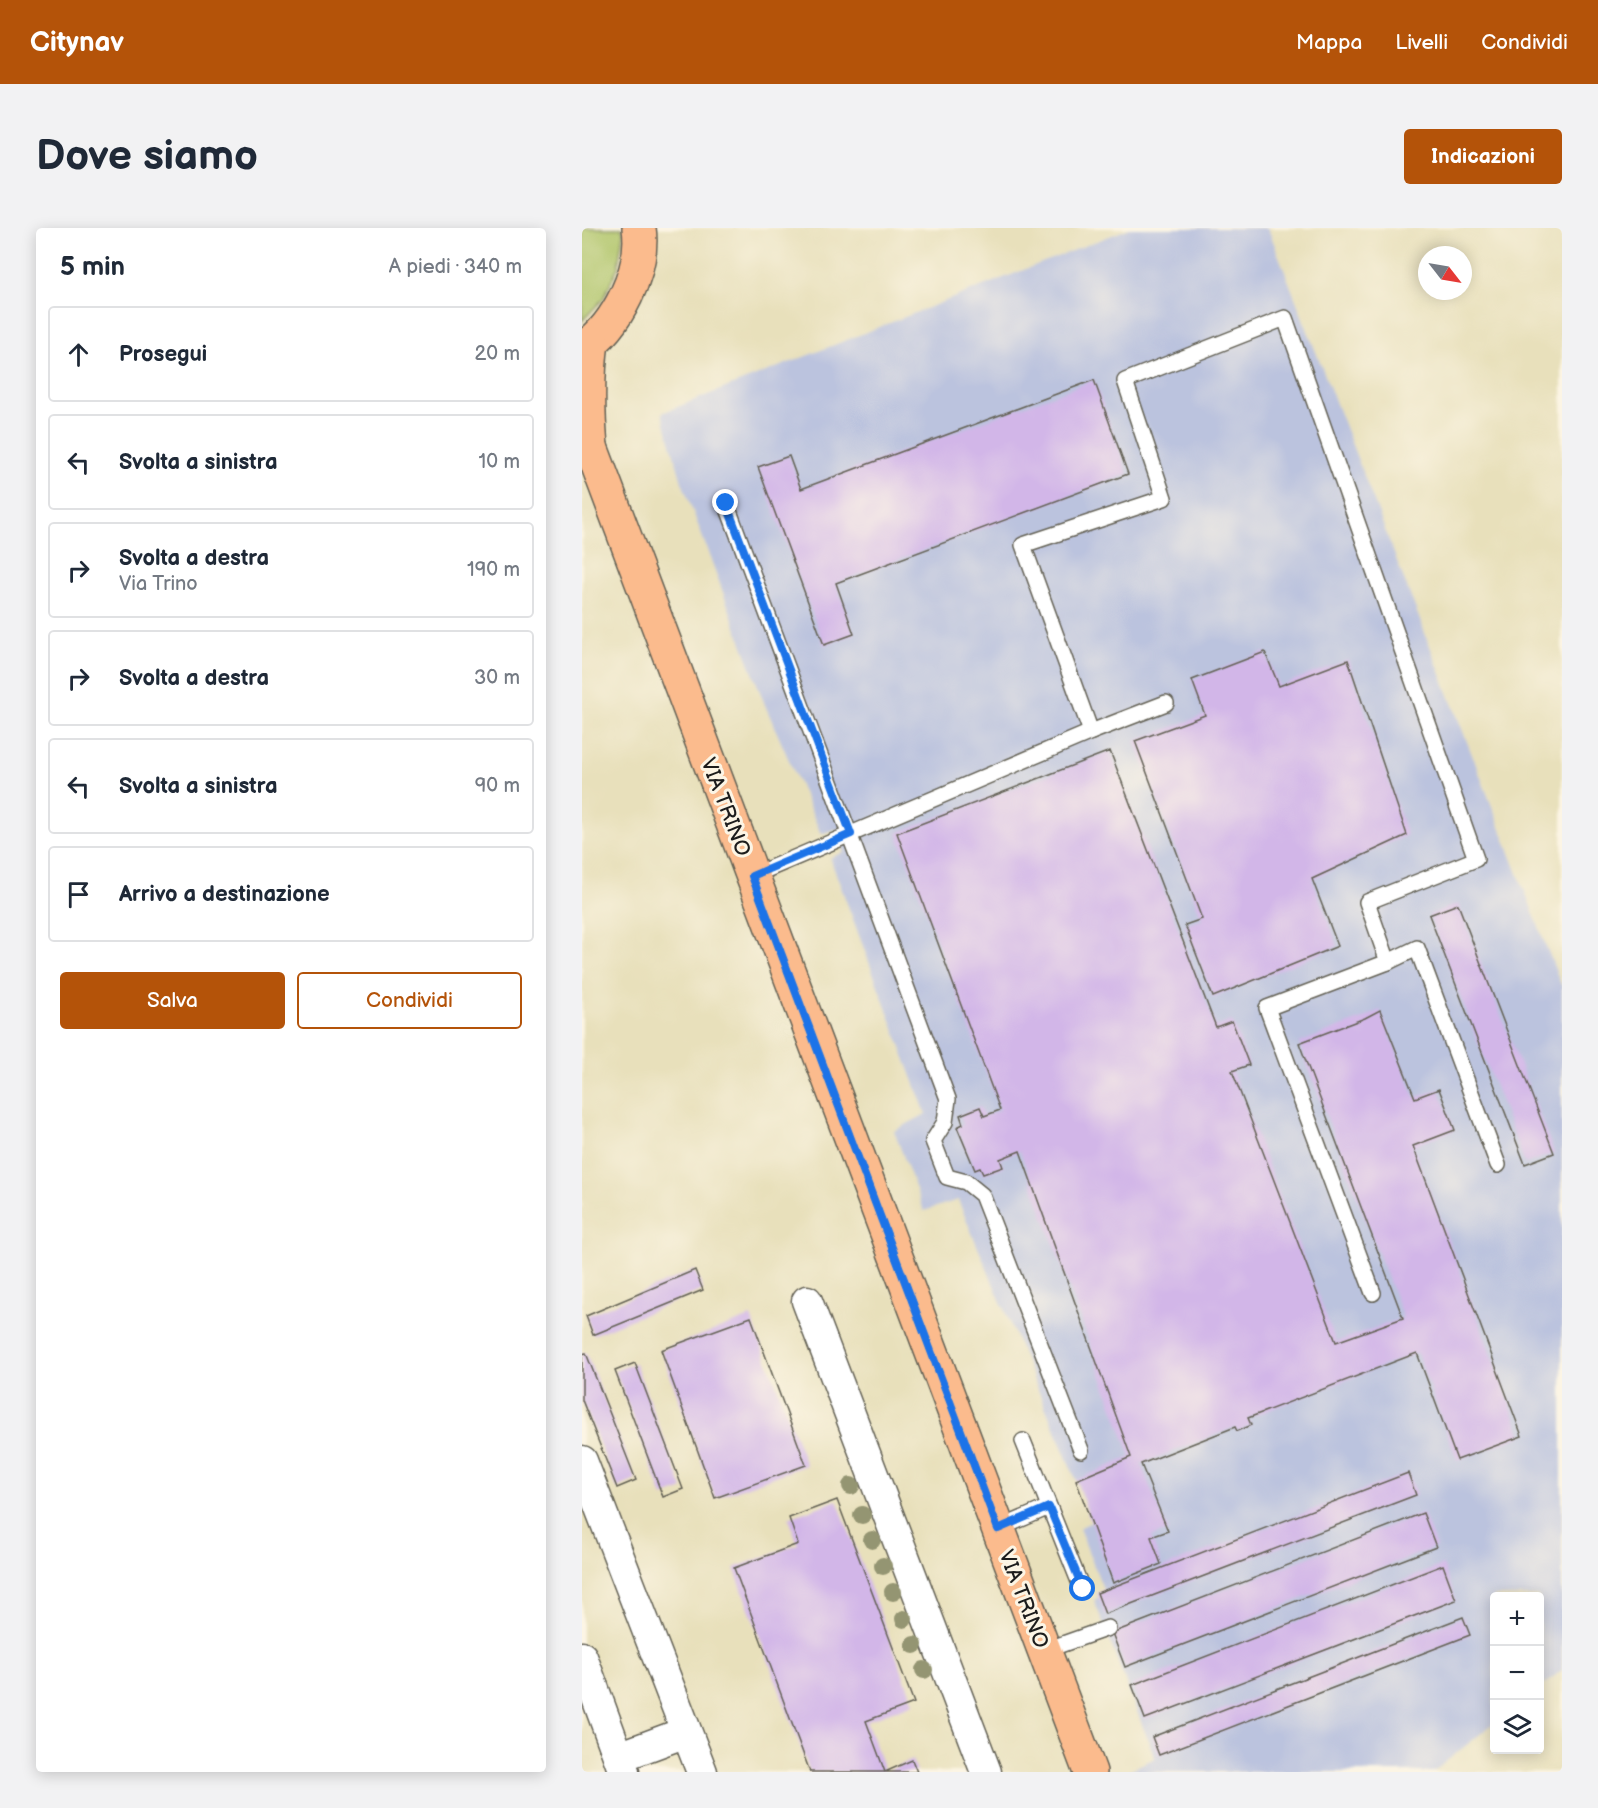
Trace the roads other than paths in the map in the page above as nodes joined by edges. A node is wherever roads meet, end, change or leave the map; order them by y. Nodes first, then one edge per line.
1 (639, 228) edge
2 (587, 345) edge
3 (586, 440) edge
4 (726, 503) dead end
5 (1166, 703) dead end
6 (1091, 732) junction
7 (851, 834) junction
8 (752, 876) junction
9 (1388, 962) junction
10 (1498, 1165) dead end
11 (1373, 1293) dead end
12 (807, 1301) dead end
13 (1023, 1440) dead end
14 (1081, 1450) dead end
15 (582, 1461) edge
16 (1049, 1507) junction
17 (998, 1529) junction
18 (1083, 1589) dead end
19 (1108, 1628) dead end
20 (1043, 1651) junction
21 (582, 1657) edge
22 (686, 1732) junction
23 (621, 1764) edge
24 (702, 1772) edge
25 (986, 1772) edge
26 (1090, 1772) edge

1 - 2 main road, VIA TRINO
2 - 3 main road, VIA TRINO
3 - 8 main road, VIA TRINO
4 - 7 lane
5 - 6 lane
6 - 7 lane
6 - 9 lane
7 - 8 lane
7 - 14 lane
8 - 17 main road, VIA TRINO
9 - 10 lane
9 - 11 lane
12 - 25 street
13 - 16 lane
15 - 22 street
16 - 17 lane
16 - 18 lane
17 - 20 main road, VIA TRINO
19 - 20 lane
20 - 26 main road, VIA TRINO
21 - 23 street
22 - 23 street
22 - 24 street

